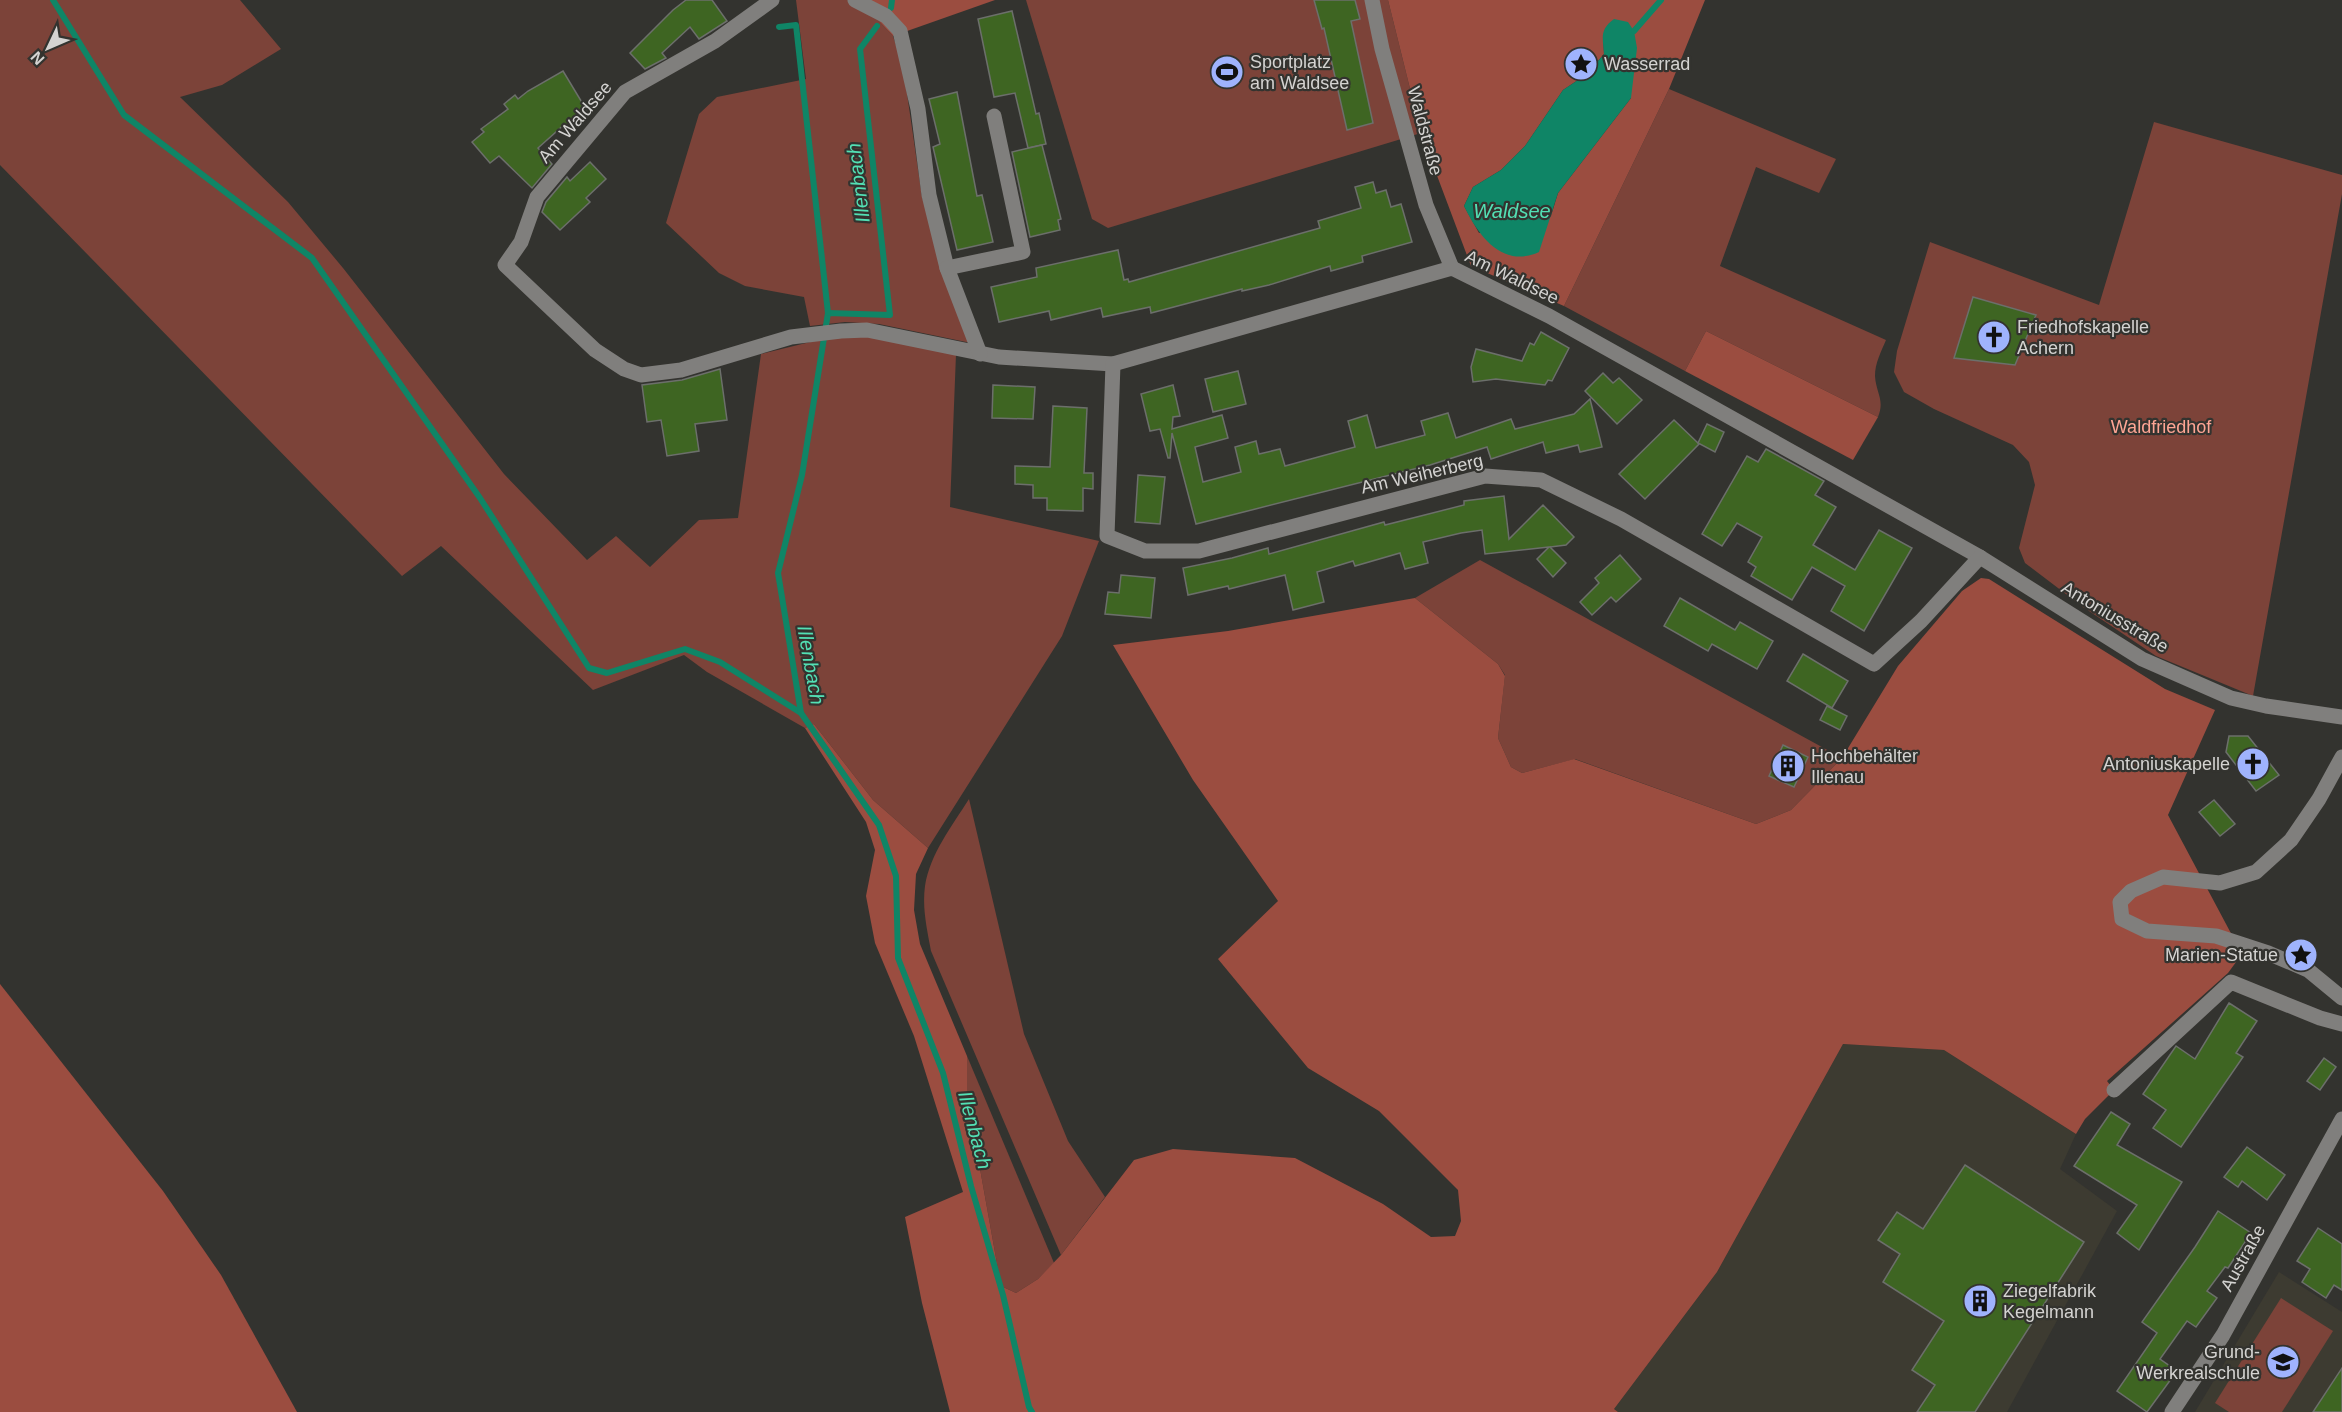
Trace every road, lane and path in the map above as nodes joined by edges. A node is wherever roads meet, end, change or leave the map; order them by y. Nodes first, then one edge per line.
1 (772, 0) edge
2 (855, 0) edge
3 (1372, 0) edge
4 (994, 116) dead end
5 (947, 268) junction
6 (1452, 268) junction
7 (980, 354) junction
8 (1113, 364) junction
9 (1980, 557) junction
10 (2342, 717) edge
11 (2342, 758) edge
12 (2342, 998) edge
13 (2342, 1024) edge
14 (2114, 1090) dead end
15 (2342, 1119) edge
16 (2172, 1412) edge

1 - 7 street, Am Waldsee
2 - 5 street
3 - 6 street, Waldstraße
4 - 5 street
5 - 7 street
6 - 8 street, Am Waldsee
6 - 9 street, Am Waldsee
7 - 8 street, Am Waldsee
8 - 9 street, Am Weiherberg
9 - 10 street, Antoniusstraße
11 - 12 street
13 - 14 street
15 - 16 street, Austraße

